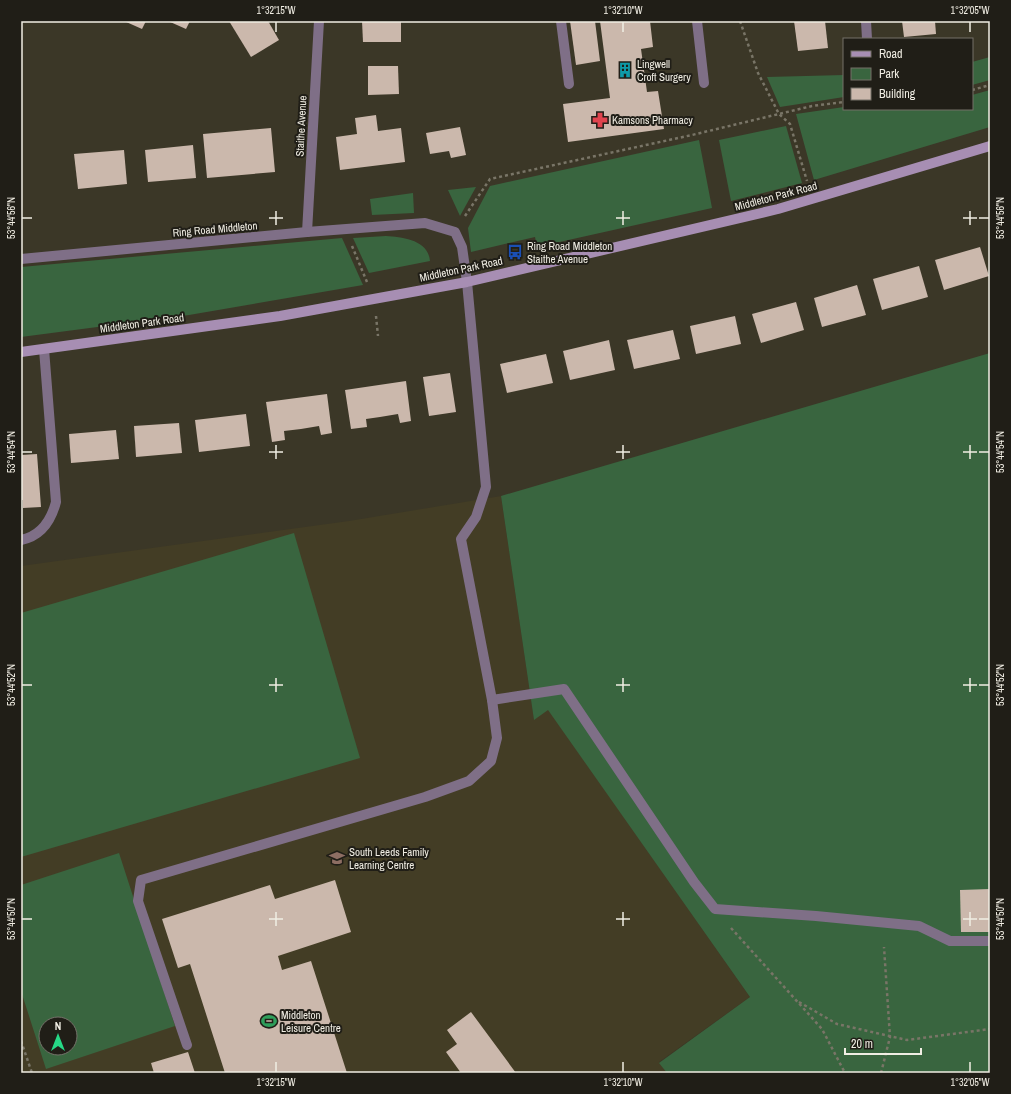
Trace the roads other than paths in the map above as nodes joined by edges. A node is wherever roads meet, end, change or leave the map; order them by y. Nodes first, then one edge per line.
1 (319, 21) edge
2 (560, 21) edge
3 (697, 21) edge
4 (866, 21) edge
5 (868, 38) edge
6 (704, 83) dead end
7 (569, 84) dead end
8 (990, 146) edge
9 (307, 232) junction
10 (21, 259) edge
11 (467, 282) junction
12 (44, 349) junction
13 (21, 352) edge
14 (21, 540) edge
15 (492, 700) junction
16 (990, 941) edge
17 (187, 1044) dead end

1 - 9 street, Staithe Avenue
2 - 7 street
3 - 6 street
4 - 5 street
8 - 11 street, Middleton Park Road
9 - 10 street, Ring Road Middleton
9 - 11 street, Ring Road Middleton
11 - 12 street, Middleton Park Road
11 - 15 street
12 - 13 street, Middleton Park Road
12 - 14 street
15 - 16 street
15 - 17 street

